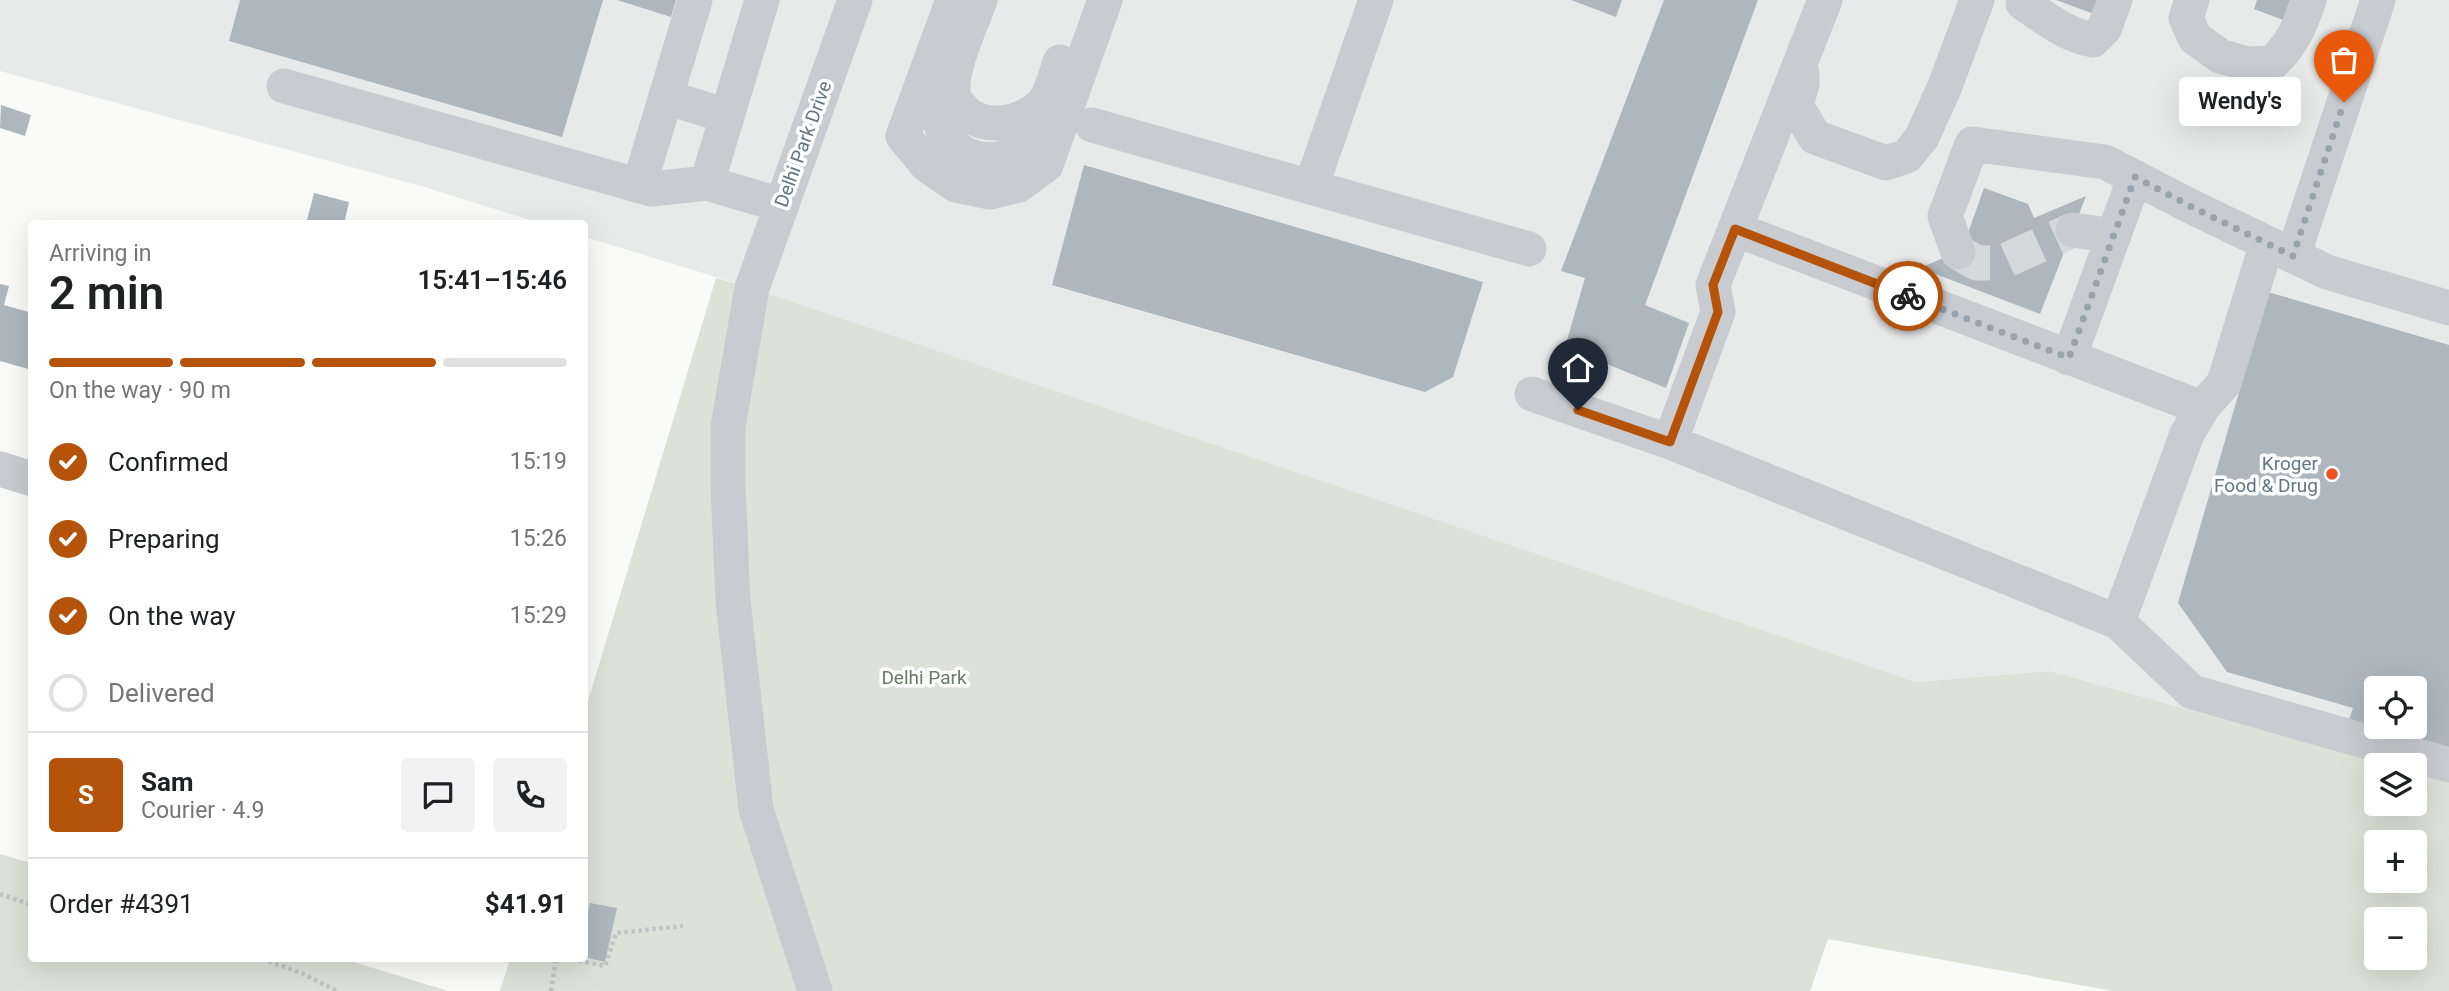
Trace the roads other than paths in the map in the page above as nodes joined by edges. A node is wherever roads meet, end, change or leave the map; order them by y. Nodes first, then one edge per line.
1 (695, 0) edge
2 (762, 0) edge
3 (855, 0) edge
4 (953, 0) edge
5 (980, 0) edge
6 (1084, 0) edge
7 (1105, 0) edge
8 (1376, 0) edge
9 (1825, 0) edge
10 (1977, 0) edge
11 (2115, 0) edge
12 (2192, 0) edge
13 (2309, 0) edge
14 (2378, 0) edge
15 (2023, 3) dead end
16 (1801, 60) junction
17 (284, 86) dead end
18 (666, 97) junction
19 (727, 116) junction
20 (1093, 125) dead end
21 (2135, 177) junction
22 (707, 183) junction
23 (639, 186) junction
24 (1311, 187) junction
25 (781, 205) junction
26 (1735, 229) junction
27 (2073, 230) tunnel mouth
28 (2113, 236) junction
29 (1529, 249) dead end
30 (2280, 249) junction
31 (1958, 252) dead end
32 (2449, 308) edge
33 (2069, 358) junction
34 (1532, 394) dead end
35 (2202, 408) junction
36 (1670, 442) junction
37 (0, 469) edge
38 (28, 478) edge
39 (2118, 622) junction
40 (2449, 765) edge
41 (815, 991) edge

1 - 18 street
2 - 19 street
3 - 25 street, Delhi Park Drive
4 - 7 street
5 - 6 street
8 - 24 street
9 - 16 street
10 - 16 street
11 - 15 street
12 - 13 street
14 - 30 street
16 - 26 street
17 - 23 street
18 - 19 street
18 - 23 street
19 - 22 street
20 - 24 street
21 - 28 street
21 - 30 street
21 - 31 street
22 - 23 street
22 - 25 street
24 - 29 street
25 - 41 street, Delhi Park Drive
26 - 33 street
26 - 36 street
27 - 28 street
28 - 33 street
30 - 32 street
30 - 35 street
33 - 35 street
34 - 36 street
35 - 39 street
36 - 39 street
37 - 38 street
39 - 40 street

